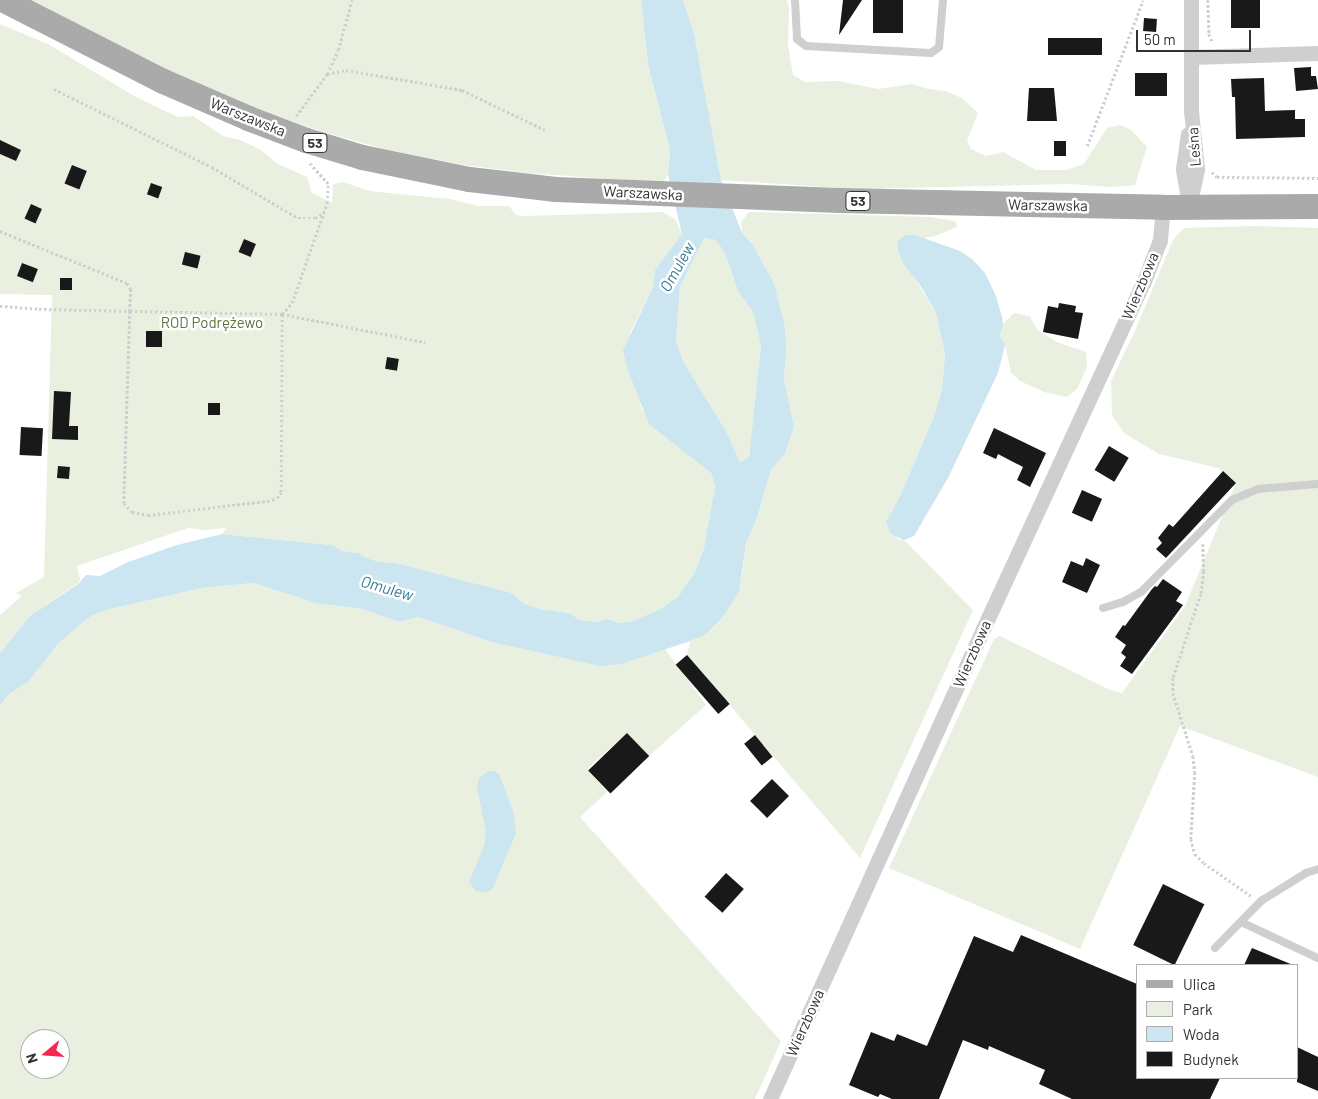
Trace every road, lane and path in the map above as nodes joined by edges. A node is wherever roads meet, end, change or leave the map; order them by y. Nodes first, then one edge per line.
1 (4, 0) edge
2 (352, 0) edge
3 (796, 0) edge
4 (942, 0) edge
5 (1143, 0) edge
6 (1191, 0) edge
7 (1208, 0) edge
8 (1215, 46) dead end
9 (1318, 54) edge
10 (1191, 57) junction
11 (327, 74) junction
12 (54, 89) dead end
13 (545, 130) dead end
14 (282, 131) junction
15 (306, 140) junction
16 (1087, 146) dead end
17 (1210, 168) dead end
18 (1318, 178) edge
19 (1189, 206) junction
20 (1318, 206) edge
21 (1162, 207) junction
22 (324, 214) junction
23 (0, 231) edge
24 (0, 306) edge
25 (130, 311) junction
26 (282, 314) junction
27 (425, 342) dead end
28 (1318, 484) edge
29 (1203, 527) junction
30 (1103, 608) dead end
31 (1318, 869) edge
32 (1261, 901) junction
33 (1241, 922) junction
34 (1215, 948) dead end
35 (1318, 958) edge
36 (770, 1099) edge

1 - 14 main road, Warszawska / 53
2 - 11 path
3 - 4 lane
5 - 16 path
6 - 10 street, Leśna
7 - 8 path
9 - 10 street
10 - 19 street, Leśna
11 - 13 path
11 - 14 path
12 - 22 path
14 - 15 main road, Warszawska / 53
15 - 21 main road, Warszawska / 53
15 - 22 path
17 - 18 path
19 - 20 main road, Warszawska / 53
19 - 21 main road, Warszawska / 53
21 - 36 street, Wierzbowa
22 - 26 path
23 - 25 path
24 - 25 path
25 - 26 path
25 - 26 path
26 - 27 path
28 - 29 lane
29 - 30 lane
29 - 32 path
31 - 32 lane
32 - 33 lane
33 - 34 lane
33 - 35 lane

